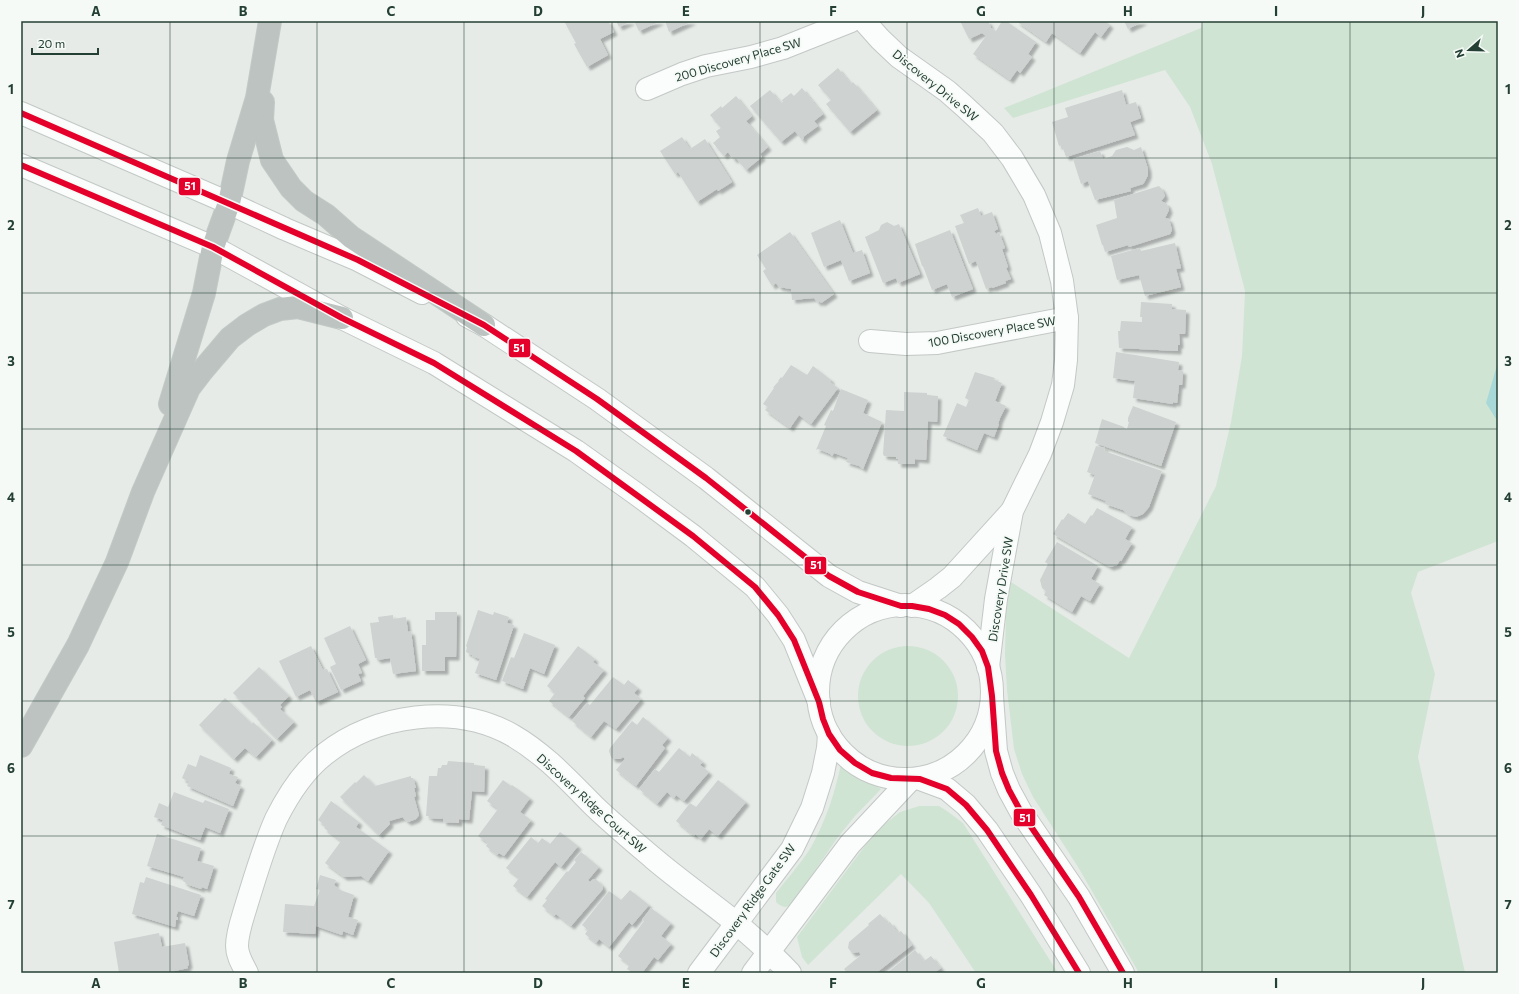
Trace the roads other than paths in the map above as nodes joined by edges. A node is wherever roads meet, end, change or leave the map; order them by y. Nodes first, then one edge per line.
1 (270, 21) edge
2 (851, 21) edge
3 (864, 21) edge
4 (647, 89) dead end
5 (21, 114) edge
6 (21, 165) edge
7 (229, 203) junction
8 (213, 247) junction
9 (342, 318) junction
10 (1067, 318) junction
11 (484, 325) junction
12 (870, 341) dead end
13 (143, 492) junction
14 (1012, 511) junction
15 (907, 606) junction
16 (988, 667) junction
17 (992, 696) junction
18 (819, 702) junction
19 (829, 734) junction
20 (21, 746) edge
21 (915, 779) junction
22 (737, 923) junction
23 (769, 952) junction
24 (246, 973) edge
25 (699, 973) edge
26 (753, 973) edge
27 (790, 973) edge
28 (1079, 973) edge
29 (1123, 973) edge

1 - 7 highway
1 - 11 highway
2 - 4 street, 200 Discovery Place SW
3 - 10 street, Discovery Drive SW
5 - 7 street
6 - 8 street
7 - 8 highway
7 - 11 street
8 - 9 street
8 - 13 highway
9 - 13 highway
9 - 18 street
10 - 12 street, 100 Discovery Place SW
10 - 14 street, Discovery Drive SW
11 - 15 street
13 - 20 highway
14 - 15 street, Discovery Drive SW
14 - 16 street, Discovery Drive SW
15 - 16 street
15 - 18 street
16 - 17 street
17 - 21 street
17 - 29 street
18 - 19 street
19 - 21 street
19 - 22 street, Discovery Ridge Gate SW
21 - 23 street
21 - 28 street
22 - 23 street, Discovery Ridge Court SW
22 - 24 street, Discovery Ridge Court SW
22 - 25 street, Discovery Ridge Gate SW
23 - 26 street
23 - 27 street, Discovery Ridge Court SW

